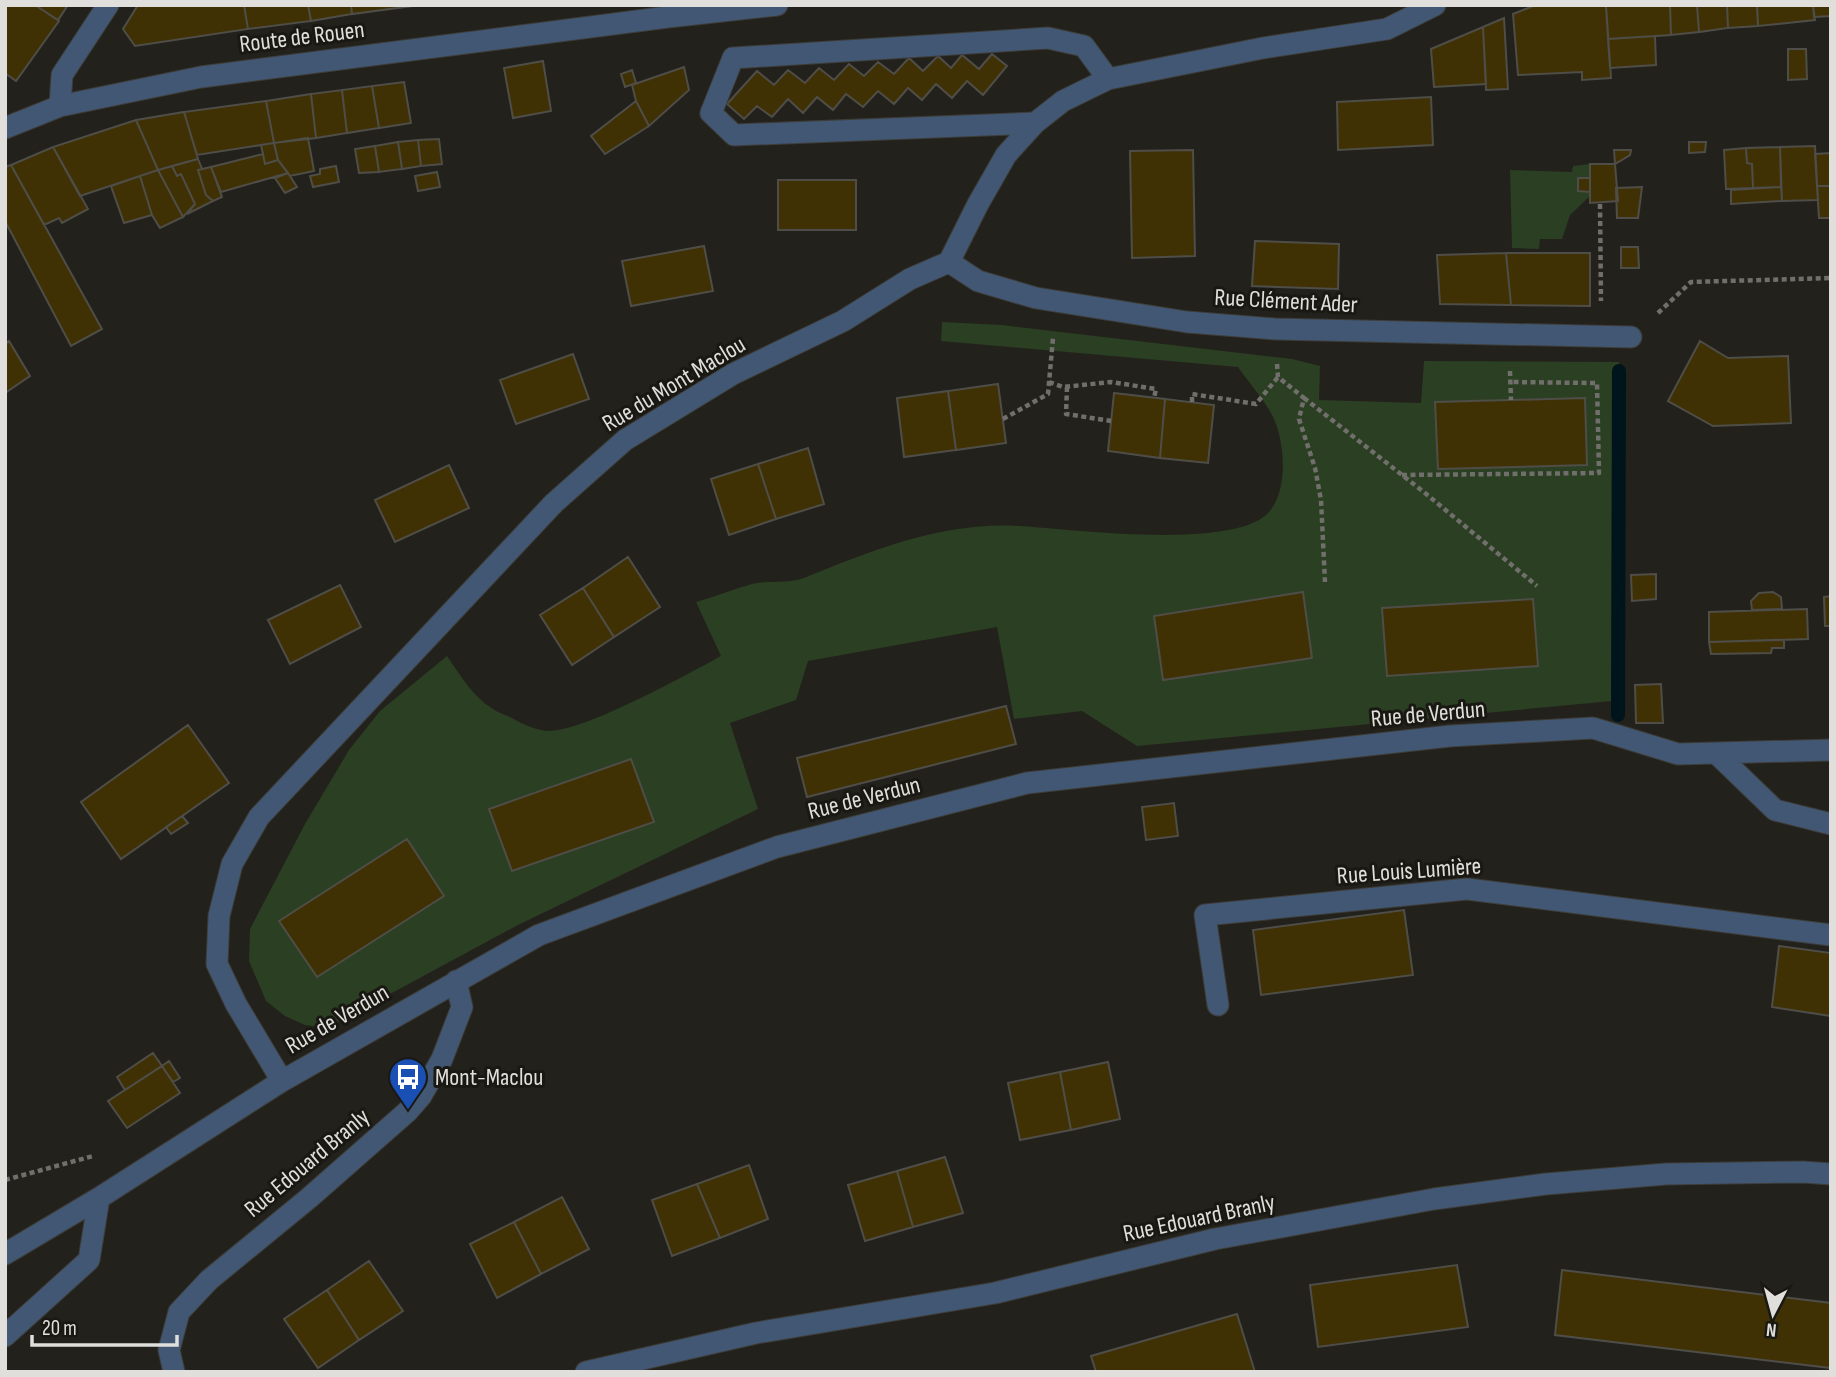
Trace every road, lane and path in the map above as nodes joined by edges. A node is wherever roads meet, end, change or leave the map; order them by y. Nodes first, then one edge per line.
1 (108, 5) edge
2 (777, 5) edge
3 (1435, 5) edge
4 (1108, 79) junction
5 (60, 106) junction
6 (1035, 123) junction
7 (5, 128) edge
8 (1600, 204) dead end
9 (949, 262) junction
10 (1831, 278) edge
11 (1056, 301) junction
12 (1275, 329) junction
13 (1601, 337) junction
14 (1631, 337) joint
15 (1278, 377) junction
16 (1049, 382) junction
17 (1510, 382) dead end
18 (1067, 387) junction
19 (1154, 398) dead end
20 (1304, 398) junction
21 (1192, 402) dead end
22 (1003, 419) dead end
23 (1111, 421) dead end
24 (1402, 475) junction
25 (1325, 582) dead end
26 (1537, 586) dead end
27 (1831, 750) edge
28 (1716, 753) junction
29 (1831, 824) edge
30 (1831, 935) edge
31 (456, 981) junction
32 (1218, 1005) dead end
33 (282, 1081) junction
34 (1831, 1174) edge
35 (5, 1180) edge
36 (99, 1198) junction
37 (5, 1254) edge
38 (5, 1336) edge
39 (174, 1372) edge
40 (586, 1372) edge

1 - 5 street
2 - 5 street, Route de Rouen
3 - 4 street
4 - 6 street
4 - 6 street
5 - 7 street, Route de Rouen
6 - 9 street
8 - 13 path
9 - 11 street, Rue Clément Ader
9 - 33 street, Rue du Mont Maclou
10 - 14 path
11 - 12 street, Rue Clément Ader
11 - 16 path
12 - 13 street, Rue Clément Ader
12 - 15 path
13 - 14 street, Rue Clément Ader
15 - 20 path
15 - 21 path
16 - 18 path
16 - 22 path
17 - 24 path
18 - 19 path
18 - 23 path
20 - 24 path
20 - 25 path
24 - 26 path
27 - 28 street, Rue de Verdun
28 - 29 street
28 - 31 street, Rue de Verdun
30 - 32 street, Rue Louis Lumière
31 - 33 street, Rue de Verdun
31 - 39 street, Rue Edouard Branly
33 - 36 street, Rue de Verdun
34 - 40 street, Rue Edouard Branly
35 - 36 path
36 - 37 street, Rue de Verdun
36 - 38 street

